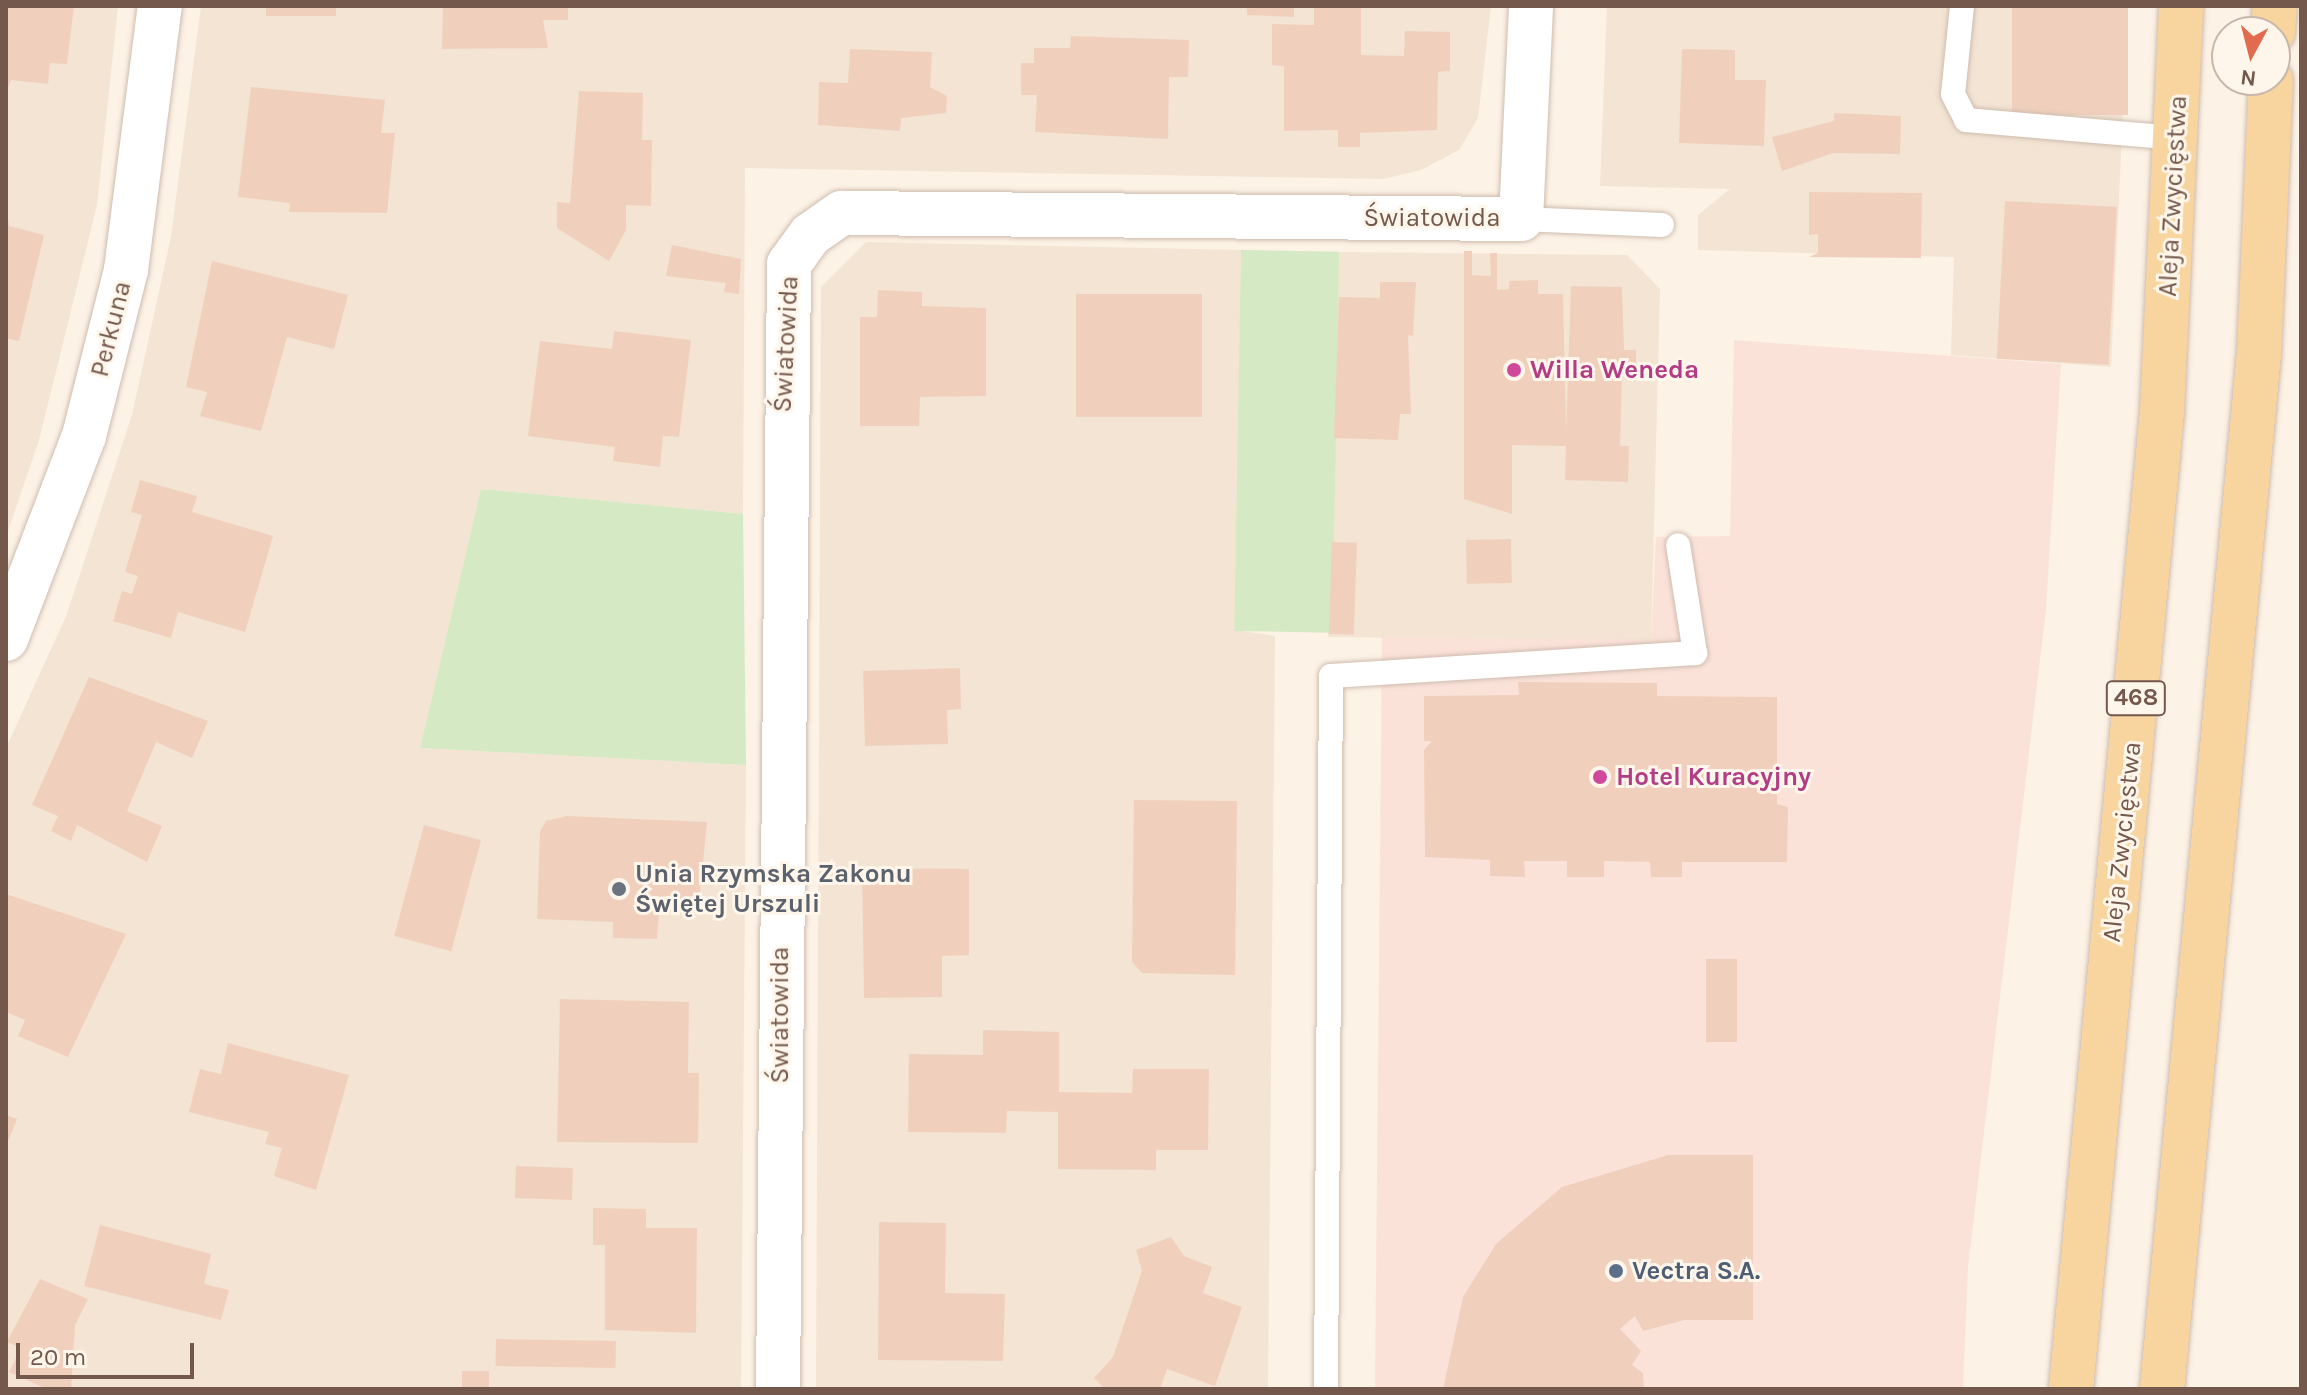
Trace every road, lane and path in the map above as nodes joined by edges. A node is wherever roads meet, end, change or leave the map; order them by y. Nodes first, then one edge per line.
1 (160, 6) edge
2 (1531, 6) edge
3 (1962, 6) edge
4 (2181, 6) edge
5 (2295, 6) edge
6 (2301, 10) edge
7 (2270, 96) edge
8 (2177, 138) junction
9 (1521, 219) junction
10 (1662, 225) dead end
11 (1678, 545) dead end
12 (6, 639) edge
13 (778, 1389) edge
14 (1326, 1389) edge
15 (2071, 1389) edge
16 (2162, 1389) edge

1 - 12 street, Perkuna
2 - 9 street, Światowida
3 - 8 lane
4 - 8 main road, Aleja Zwycięstwa / 468
5 - 6 lane
7 - 16 main road
8 - 15 main road, Aleja Zwycięstwa / 468
9 - 10 lane
9 - 13 street, Światowida
11 - 14 lane

